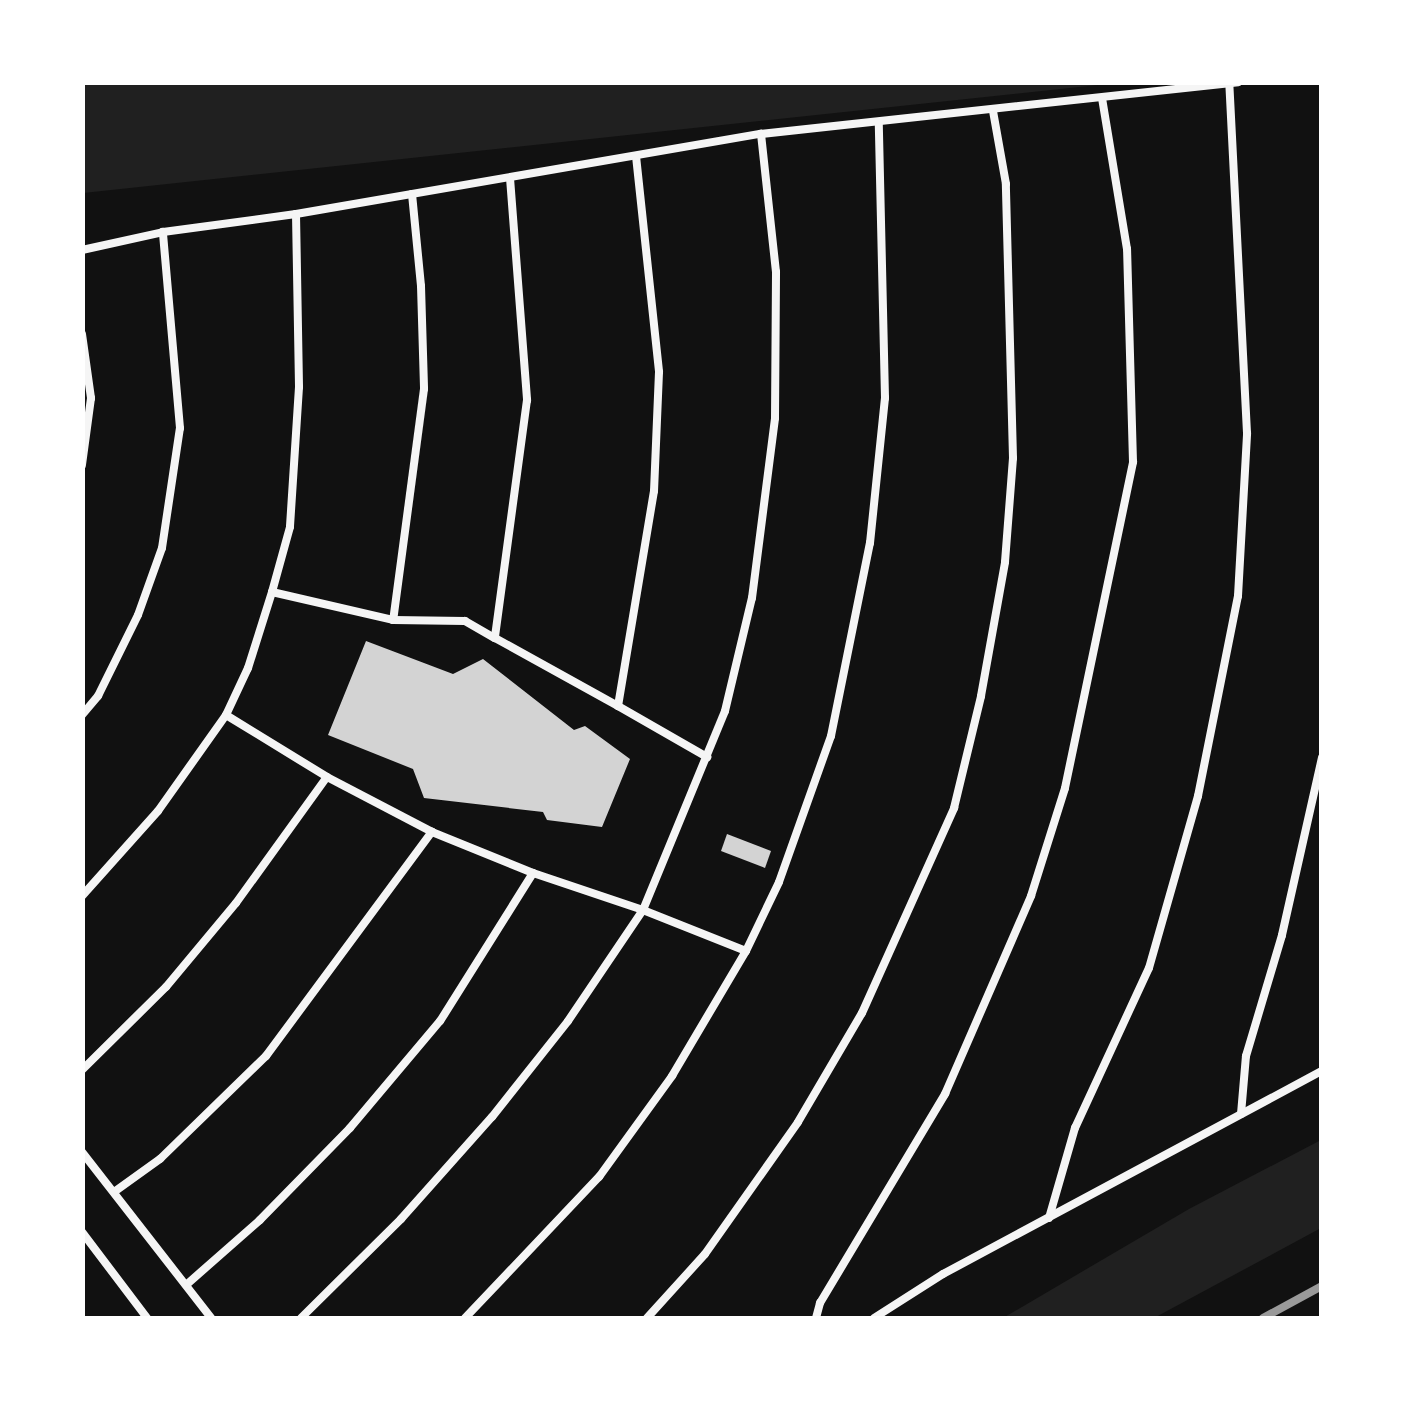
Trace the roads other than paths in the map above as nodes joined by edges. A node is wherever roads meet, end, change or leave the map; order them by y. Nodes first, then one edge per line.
1 (1238, 82) edge
2 (1230, 83) edge
3 (1102, 98) junction
4 (993, 111) junction
5 (879, 124) junction
6 (761, 134) junction
7 (636, 156) junction
8 (510, 178) junction
9 (412, 194) junction
10 (296, 214) junction
11 (163, 232) junction
12 (82, 250) edge
13 (82, 334) edge
14 (82, 465) edge
15 (272, 592) junction
16 (394, 620) junction
17 (495, 638) junction
18 (618, 706) junction
19 (82, 715) edge
20 (226, 715) junction
21 (1322, 757) edge
22 (707, 758) junction
23 (327, 777) junction
24 (432, 832) junction
25 (533, 873) junction
26 (82, 896) edge
27 (643, 910) junction
28 (746, 951) junction
29 (82, 1070) edge
30 (1322, 1071) edge
31 (1242, 1114) junction
32 (82, 1152) edge
33 (114, 1192) junction
34 (1048, 1218) junction
35 (82, 1232) edge
36 (186, 1285) junction
37 (147, 1318) edge
38 (211, 1318) edge
39 (301, 1318) edge
40 (465, 1318) edge
41 (647, 1318) edge
42 (816, 1318) edge
43 (874, 1318) edge

1 - 2 lane
2 - 3 lane
2 - 34 lane
3 - 4 lane
3 - 42 lane
4 - 5 lane
4 - 41 lane
5 - 6 lane
5 - 28 lane
6 - 7 lane
6 - 22 lane
7 - 8 lane
7 - 18 lane
8 - 9 lane
8 - 17 lane
9 - 10 lane
9 - 16 lane
10 - 11 lane
10 - 15 lane
11 - 12 lane
11 - 19 lane
13 - 14 lane
15 - 16 lane
15 - 20 lane
16 - 17 lane
17 - 18 lane
18 - 22 lane
20 - 23 lane
20 - 26 lane
21 - 31 lane
22 - 27 lane
23 - 24 lane
23 - 29 lane
24 - 25 lane
24 - 33 lane
25 - 27 lane
25 - 36 lane
27 - 28 lane
27 - 39 lane
28 - 40 lane
30 - 31 lane
31 - 34 lane
32 - 33 lane
33 - 36 lane
34 - 43 lane
35 - 37 lane
36 - 38 lane

